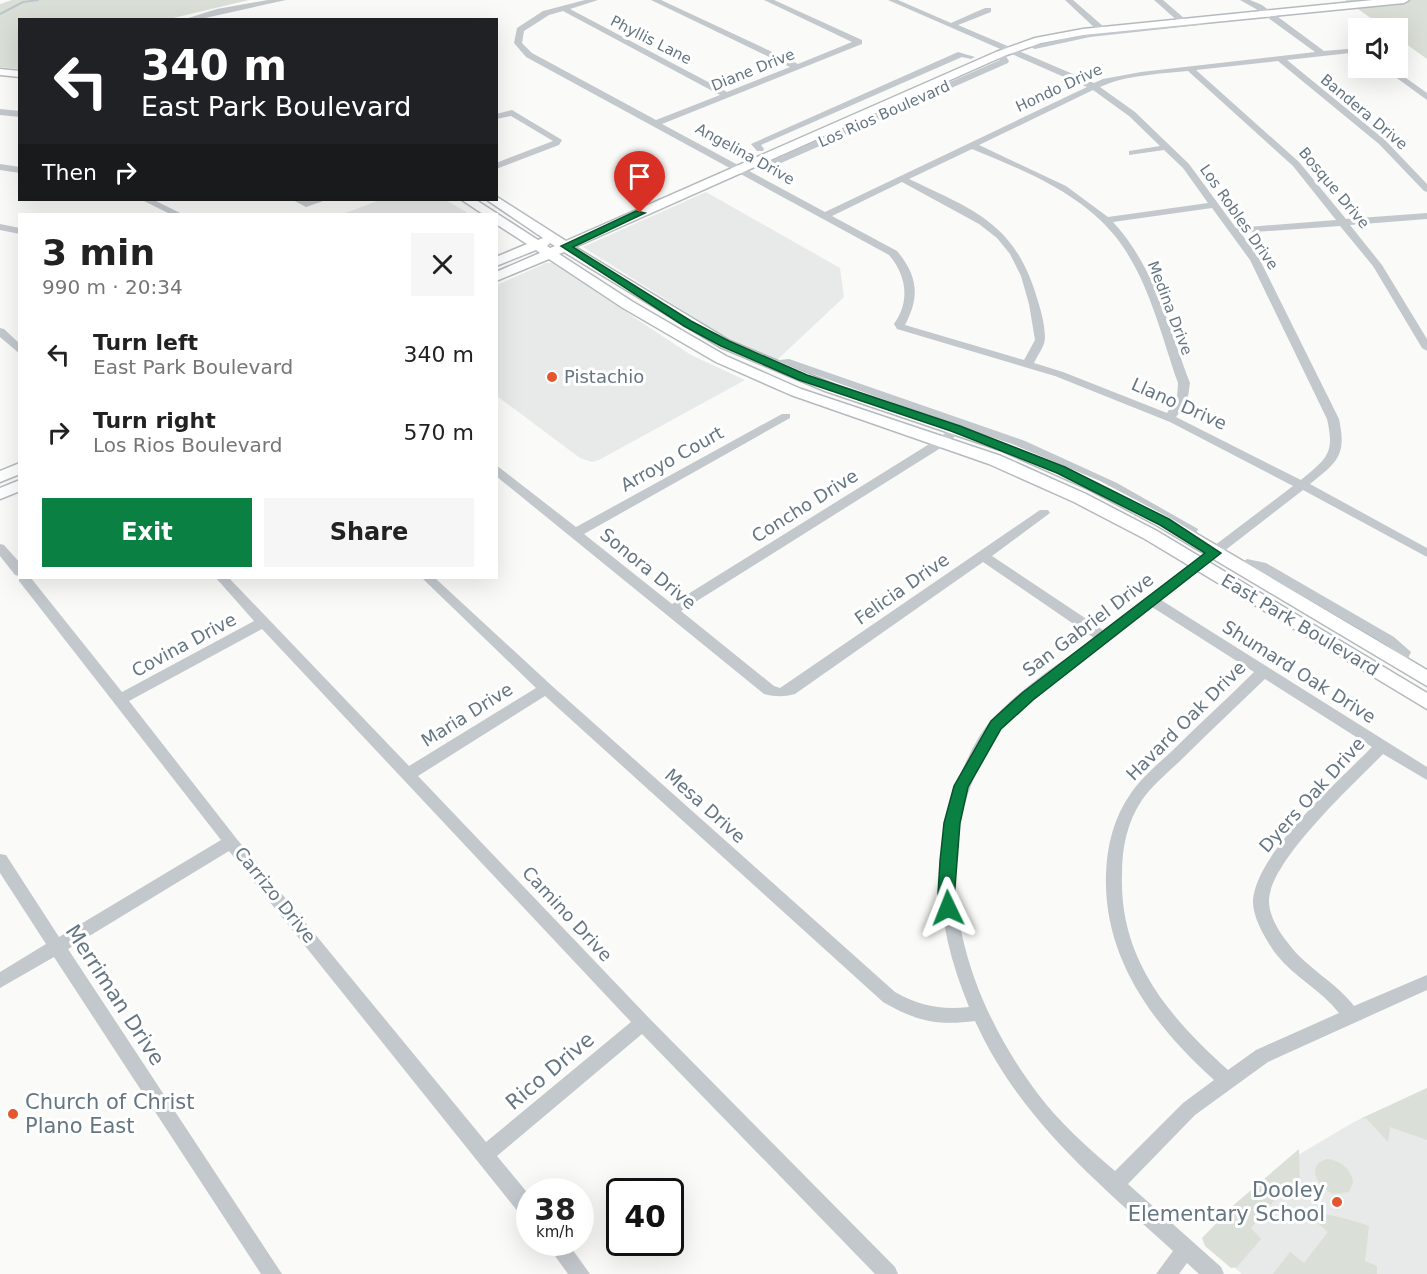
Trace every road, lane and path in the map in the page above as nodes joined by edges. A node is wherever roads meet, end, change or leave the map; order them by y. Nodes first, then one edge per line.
1 (282, 0) edge
2 (594, 0) edge
3 (655, 0) edge
4 (768, 0) edge
5 (892, 0) edge
6 (1069, 0) edge
7 (1158, 0) edge
8 (1244, 0) edge
9 (1318, 0) edge
10 (1404, 0) edge
11 (563, 8) junction
12 (1259, 8) edge
13 (988, 10) dead end
14 (192, 18) edge
15 (1179, 18) junction
16 (952, 25) junction
17 (1097, 26) junction
18 (1025, 44) junction
19 (1000, 50) junction
20 (1012, 50) junction
21 (1348, 51) edge
22 (1322, 54) junction
23 (1280, 59) junction
24 (798, 67) junction
25 (1190, 69) junction
26 (0, 72) edge
27 (18, 74) edge
28 (1401, 78) edge
29 (0, 82) edge
30 (18, 84) edge
31 (1093, 86) junction
32 (728, 94) junction
33 (1427, 97) edge
34 (0, 112) edge
35 (18, 114) edge
36 (498, 116) edge
37 (657, 123) junction
38 (973, 146) junction
39 (1167, 147) junction
40 (1132, 153) dead end
41 (729, 162) junction
42 (498, 165) edge
43 (0, 167) edge
44 (741, 169) junction
45 (18, 170) edge
46 (904, 180) junction
47 (1427, 189) edge
48 (662, 199) junction
49 (149, 201) edge
50 (470, 201) edge
51 (495, 201) edge
52 (1215, 205) junction
53 (175, 213) edge
54 (489, 213) edge
55 (826, 215) junction
56 (1427, 216) edge
57 (498, 219) edge
58 (1106, 220) junction
59 (1345, 224) junction
60 (0, 227) edge
61 (18, 231) edge
62 (1235, 231) junction
63 (554, 238) junction
64 (537, 245) junction
65 (566, 246) junction
66 (550, 253) junction
67 (498, 261) edge
68 (498, 276) edge
69 (901, 327) joint
70 (0, 331) edge
71 (705, 333) junction
72 (690, 343) junction
73 (1427, 348) edge
74 (18, 349) edge
75 (1028, 364) junction
76 (776, 367) junction
77 (786, 416) dead end
78 (1168, 418) junction
79 (956, 428) junction
80 (943, 441) junction
81 (18, 469) edge
82 (0, 477) edge
83 (502, 481) edge
84 (1302, 484) junction
85 (18, 486) edge
86 (0, 494) edge
87 (1044, 513) dead end
88 (576, 533) junction
89 (1189, 537) junction
90 (0, 548) edge
91 (1214, 553) junction
92 (1427, 553) edge
93 (982, 555) junction
94 (1199, 565) junction
95 (18, 570) edge
96 (25, 579) edge
97 (223, 579) edge
98 (429, 579) edge
99 (1152, 601) junction
100 (671, 611) junction
101 (263, 622) junction
102 (1103, 637) junction
103 (1264, 671) junction
104 (1427, 679) edge
105 (546, 689) junction
106 (780, 693) joint
107 (122, 699) junction
108 (1427, 702) edge
109 (1382, 746) junction
110 (409, 774) junction
111 (1427, 774) edge
112 (231, 842) junction
113 (0, 860) edge
114 (56, 947) junction
115 (0, 981) edge
116 (1427, 982) edge
117 (979, 1013) junction
118 (1350, 1014) junction
119 (644, 1023) junction
120 (1226, 1080) junction
121 (484, 1155) junction
122 (1114, 1184) junction
123 (516, 1194) edge
124 (1186, 1250) junction
125 (566, 1256) edge
126 (272, 1274) edge
127 (580, 1274) edge
128 (888, 1274) edge
129 (1166, 1274) edge
130 (1214, 1274) edge

1 - 14 street
2 - 11 street
3 - 24 street
4 - 24 street, Diane Drive
5 - 16 street
6 - 17 street
7 - 15 street
8 - 12 street
9 - 12 main road, Los Rios Boulevard
10 - 12 main road, Los Rios Boulevard
11 - 32 street, Phyllis Lane
11 - 37 street, Angelina Drive
12 - 15 main road, Los Rios Boulevard
12 - 18 street, Los Rios Boulevard
12 - 22 street
13 - 16 street
15 - 17 main road, Los Rios Boulevard
16 - 19 street
17 - 18 main road, Los Rios Boulevard
17 - 19 main road, Los Rios Boulevard
18 - 20 main road, Los Rios Boulevard
19 - 20 main road, Los Rios Boulevard
19 - 41 main road, Los Rios Boulevard
19 - 44 main road, Los Rios Boulevard
20 - 31 street, Los Robles Drive
21 - 22 street, Hondo Drive
22 - 23 street, Hondo Drive
23 - 25 street, Hondo Drive
23 - 47 street, Bandera Drive
24 - 32 street, Diane Drive
25 - 31 street, Hondo Drive
25 - 59 street, Bosque Drive
26 - 27 main road
28 - 33 street
29 - 30 main road
31 - 38 street, Hondo Drive
31 - 39 street, Los Robles Drive
32 - 37 street, Diane Drive
34 - 35 street
36 - 42 street
37 - 41 street, Angelina Drive
38 - 46 street, Hondo Drive
38 - 58 street, Medina Drive
39 - 40 street
39 - 52 street, Los Robles Drive
41 - 44 street, Angelina Drive
41 - 48 main road, Los Rios Boulevard
43 - 45 street
44 - 48 main road, Los Rios Boulevard
44 - 55 street, Angelina Drive
46 - 55 street, Hondo Drive
46 - 75 street
48 - 63 main road, Los Rios Boulevard
48 - 65 main road, Los Rios Boulevard
49 - 53 street
50 - 54 main road
51 - 63 main road, East Park Boulevard
52 - 58 street
52 - 62 street, Los Robles Drive
55 - 69 street, Angelina Drive
56 - 59 street
57 - 64 main road, East Park Boulevard
58 - 78 street, Medina Drive
59 - 62 street
59 - 73 street, Bosque Drive
60 - 61 street
62 - 84 street, Los Robles Drive
63 - 64 main road, Los Rios Boulevard
63 - 65 main road, East Park Boulevard
64 - 66 main road, East Park Boulevard
64 - 67 main road, Los Rios Boulevard
65 - 66 main road, Los Rios Boulevard
65 - 71 main road, East Park Boulevard
66 - 68 main road, Los Rios Boulevard
66 - 72 main road, East Park Boulevard
69 - 75 street, Llano Drive
70 - 74 street
71 - 72 main road
71 - 76 main road, East Park Boulevard
72 - 80 main road, East Park Boulevard
75 - 78 street, Llano Drive
76 - 79 main road, East Park Boulevard
76 - 89 street, East Park Boulevard
77 - 88 street, Arroyo Court
78 - 84 street, Llano Drive
79 - 80 street, Concho Drive
79 - 89 main road, East Park Boulevard
80 - 94 main road, East Park Boulevard
80 - 100 street, Concho Drive
81 - 82 main road
83 - 88 street, Sonora Drive
84 - 91 street, Los Robles Drive
84 - 92 street, Llano Drive
85 - 86 main road
87 - 93 street, Felicia Drive
88 - 100 street, Sonora Drive
89 - 91 main road, East Park Boulevard
90 - 95 street
91 - 94 street, San Gabriel Drive
91 - 104 main road, East Park Boulevard
93 - 102 street
93 - 106 street, Felicia Drive
94 - 99 street, San Gabriel Drive
94 - 108 main road, East Park Boulevard
96 - 107 street, Carrizo Drive
97 - 101 street, Camino Drive
98 - 105 street, Mesa Drive
99 - 102 street, San Gabriel Drive
99 - 103 street, Shumard Oak Drive
100 - 106 street, Sonora Drive
101 - 107 street, Covina Drive
101 - 110 street, Camino Drive
102 - 117 street, San Gabriel Drive
103 - 109 street, Shumard Oak Drive
103 - 120 street, Havard Oak Drive
105 - 110 street, Maria Drive
105 - 117 street, Mesa Drive
107 - 112 street, Carrizo Drive
109 - 111 street, Shumard Oak Drive
109 - 118 street, Dyers Oak Drive
110 - 119 street, Camino Drive
112 - 114 street
112 - 121 street, Carrizo Drive
113 - 114 street, Merriman Drive
114 - 115 street
114 - 126 street, Merriman Drive
116 - 118 street
117 - 122 street, San Gabriel Drive
118 - 120 street
119 - 121 street, Rico Drive
119 - 128 street, Camino Drive
120 - 122 street
121 - 123 street, Carrizo Drive
122 - 124 street, San Gabriel Drive
124 - 129 street
124 - 130 street, San Gabriel Drive
125 - 127 street

